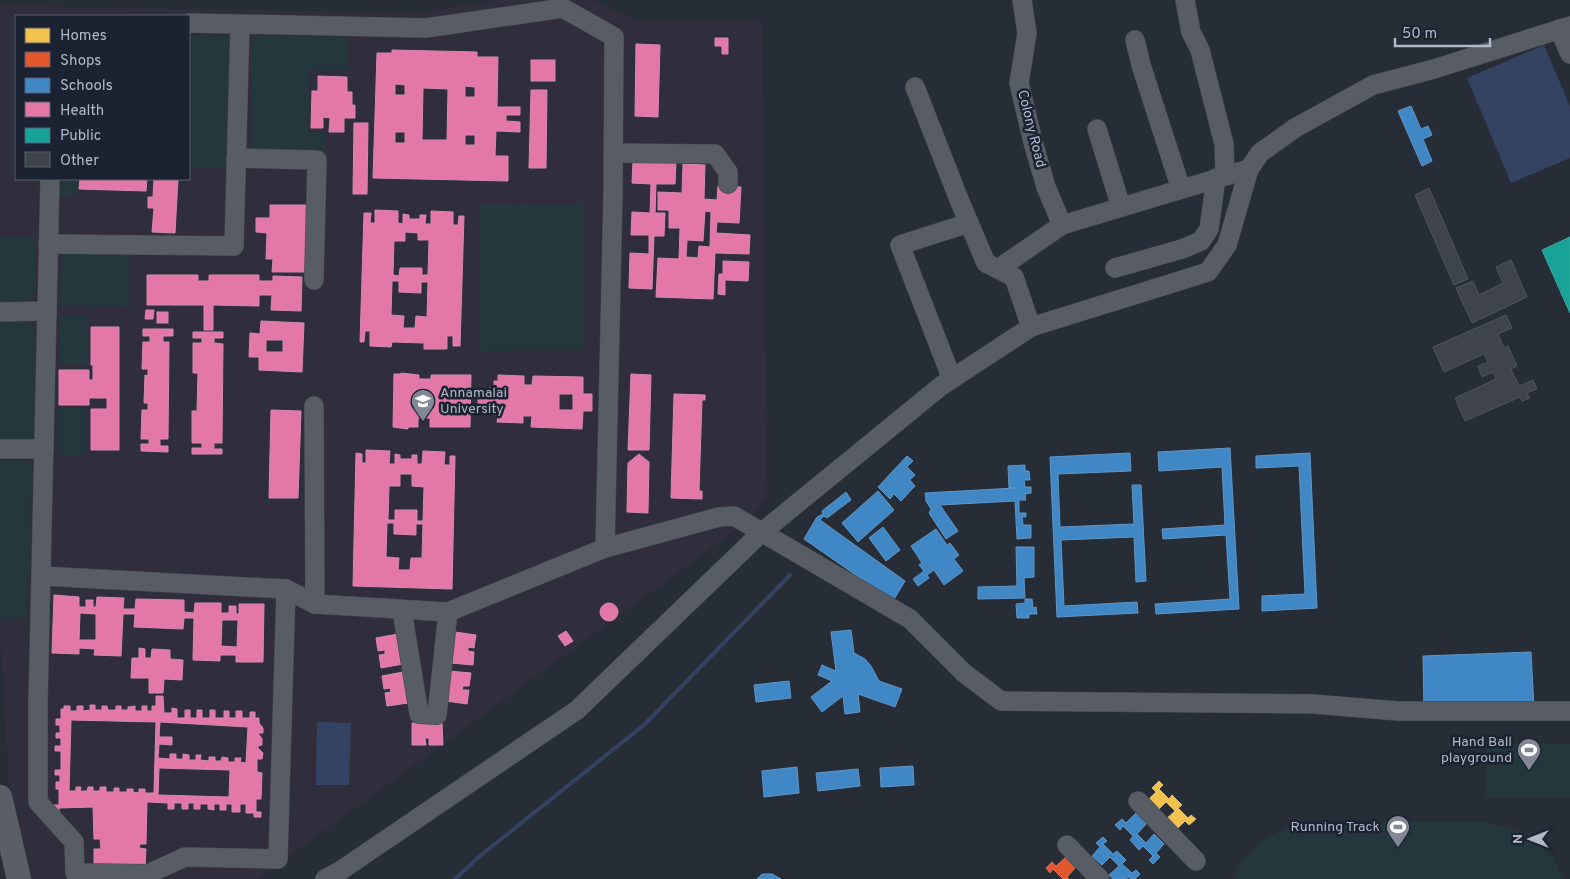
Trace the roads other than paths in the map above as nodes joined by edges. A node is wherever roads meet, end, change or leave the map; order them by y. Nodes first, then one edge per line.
1 (1022, 0) edge
2 (1185, 0) edge
3 (190, 23) edge
4 (240, 24) junction
5 (1565, 28) edge
6 (1135, 40) dead end
7 (1570, 54) edge
8 (915, 87) dead end
9 (1097, 128) dead end
10 (613, 153) junction
11 (236, 158) junction
12 (1249, 169) junction
13 (1220, 177) junction
14 (50, 180) edge
15 (728, 184) dead end
16 (1181, 189) junction
17 (1121, 207) junction
18 (969, 223) junction
19 (1062, 225) junction
20 (48, 244) junction
21 (1115, 268) dead end
22 (998, 269) junction
23 (314, 280) dead end
24 (47, 311) junction
25 (0, 312) edge
26 (1031, 328) junction
27 (952, 379) junction
28 (314, 406) dead end
29 (0, 449) edge
30 (44, 449) junction
31 (761, 533) junction
32 (605, 548) junction
33 (42, 576) junction
34 (286, 589) junction
35 (315, 604) junction
36 (402, 610) junction
37 (448, 612) junction
38 (1570, 711) edge
39 (0, 797) edge
40 (1138, 801) dead end
41 (1067, 845) dead end
42 (1196, 861) dead end
43 (20, 879) edge
44 (325, 879) edge
45 (1100, 879) edge

1 - 19 street, Colony Road
2 - 13 street
3 - 4 street
4 - 10 street
4 - 11 street
5 - 7 street
5 - 12 street
6 - 16 street
8 - 18 street
9 - 17 street
10 - 15 street
10 - 32 street
11 - 20 street
11 - 23 street
12 - 13 street
12 - 26 street
13 - 16 street
13 - 21 street
14 - 20 street
16 - 17 street
17 - 19 street
18 - 22 street
18 - 27 street
19 - 22 street
20 - 24 street
22 - 26 street
24 - 25 street
24 - 30 street
26 - 27 street
27 - 31 street
28 - 35 street
29 - 30 street
30 - 33 street
31 - 32 street
31 - 38 street
31 - 44 street
32 - 37 street
33 - 34 street
33 - 34 street
34 - 35 street
35 - 36 street
36 - 37 street
36 - 37 street
39 - 43 main road
40 - 42 street
41 - 45 street

